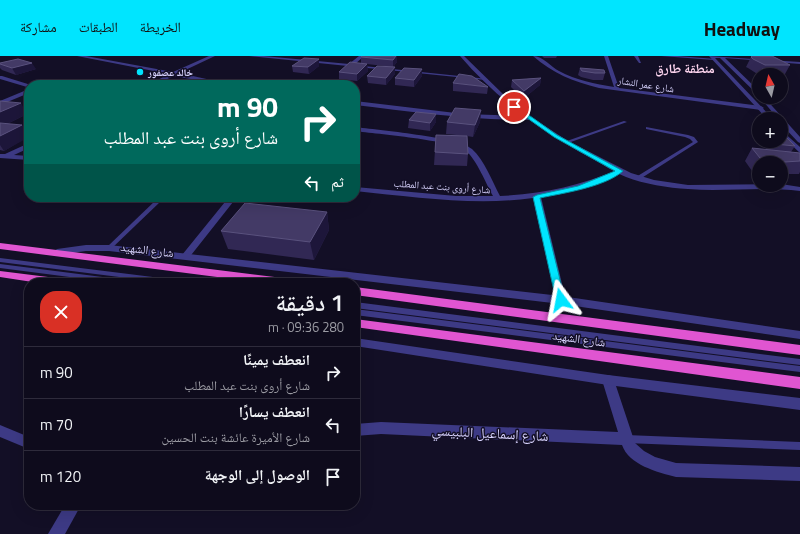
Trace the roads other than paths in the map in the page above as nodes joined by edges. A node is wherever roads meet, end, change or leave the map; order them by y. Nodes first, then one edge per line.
1 (79, 56) edge
2 (213, 56) edge
3 (250, 56) edge
4 (288, 56) edge
5 (362, 56) edge
6 (462, 56) edge
7 (535, 56) edge
8 (606, 56) edge
9 (636, 56) edge
10 (663, 56) edge
11 (720, 56) edge
12 (735, 56) edge
13 (712, 57) edge
14 (283, 59) junction
15 (749, 59) junction
16 (640, 62) dead end
17 (800, 64) edge
18 (729, 65) junction
19 (349, 66) junction
20 (172, 74) junction
21 (0, 77) edge
22 (486, 79) junction
23 (160, 80) edge
24 (205, 80) edge
25 (24, 84) edge
26 (752, 87) edge
27 (617, 89) junction
28 (24, 93) edge
29 (0, 103) edge
30 (360, 104) edge
31 (767, 104) edge
32 (761, 108) junction
33 (764, 112) edge
34 (775, 112) edge
35 (529, 118) junction
36 (625, 122) dead end
37 (788, 122) edge
38 (796, 126) dead end
39 (788, 127) edge
40 (647, 128) dead end
41 (360, 130) edge
42 (788, 139) edge
43 (800, 141) edge
44 (566, 142) junction
45 (24, 147) edge
46 (800, 152) edge
47 (3, 156) edge
48 (24, 158) edge
49 (620, 171) junction
50 (638, 178) junction
51 (800, 182) edge
52 (788, 184) edge
53 (752, 186) edge
54 (788, 187) edge
55 (360, 189) edge
56 (800, 189) edge
57 (537, 197) junction
58 (498, 199) junction
59 (157, 202) edge
60 (229, 202) edge
61 (0, 246) edge
62 (109, 248) junction
63 (57, 252) junction
64 (185, 256) junction
65 (0, 260) edge
66 (0, 266) edge
67 (0, 274) edge
68 (95, 278) edge
69 (145, 278) edge
70 (253, 278) edge
71 (24, 279) edge
72 (360, 293) edge
73 (561, 300) junction
74 (360, 306) edge
75 (360, 313) edge
76 (360, 324) edge
77 (798, 334) edge
78 (360, 343) edge
79 (800, 350) edge
80 (800, 362) edge
81 (800, 369) edge
82 (608, 380) junction
83 (800, 383) edge
84 (800, 404) edge
85 (360, 430) edge
86 (0, 431) edge
87 (626, 439) junction
88 (24, 442) edge
89 (800, 446) edge
90 (800, 474) edge
91 (70, 510) edge
92 (56, 534) edge

1 - 20 street
2 - 20 street
3 - 14 street
4 - 14 street
5 - 19 street
6 - 22 street
7 - 27 street, شارع عمر النشار
8 - 27 street
9 - 16 lane
10 - 13 lane
11 - 13 street
11 - 15 street
11 - 18 street
12 - 15 street
13 - 32 street
14 - 19 street
15 - 17 street
17 - 18 street
18 - 26 street
19 - 22 street
20 - 23 street
20 - 24 street
21 - 25 street
22 - 35 street
27 - 32 street, شارع عمر النشار
28 - 29 street
30 - 35 street
31 - 34 street
32 - 33 street
35 - 44 street
36 - 44 lane
37 - 38 street
39 - 43 street
40 - 50 lane
41 - 58 street
42 - 46 street
44 - 49 street
45 - 47 street
47 - 48 street
49 - 50 street
49 - 57 street, شارع أروى بنت عبد المطلب
50 - 53 street
51 - 52 street
54 - 56 street
55 - 58 street, شارع أروى بنت عبد المطلب
57 - 58 street, شارع أروى بنت عبد المطلب
57 - 73 street
59 - 62 lane
60 - 64 street
61 - 63 highway, شارع الشهيد
62 - 63 street
62 - 64 street
63 - 70 highway, شارع الشهيد
64 - 73 street
65 - 69 lane
66 - 68 lane
67 - 71 highway
72 - 79 highway, شارع الشهيد
73 - 77 street
74 - 80 lane
75 - 81 lane
76 - 83 highway, شارع الشهيد
78 - 82 street
82 - 84 street
82 - 87 street
85 - 87 street, شارع إسماعيل البلبيسي
86 - 88 street
87 - 89 lane
87 - 90 street
91 - 92 street

